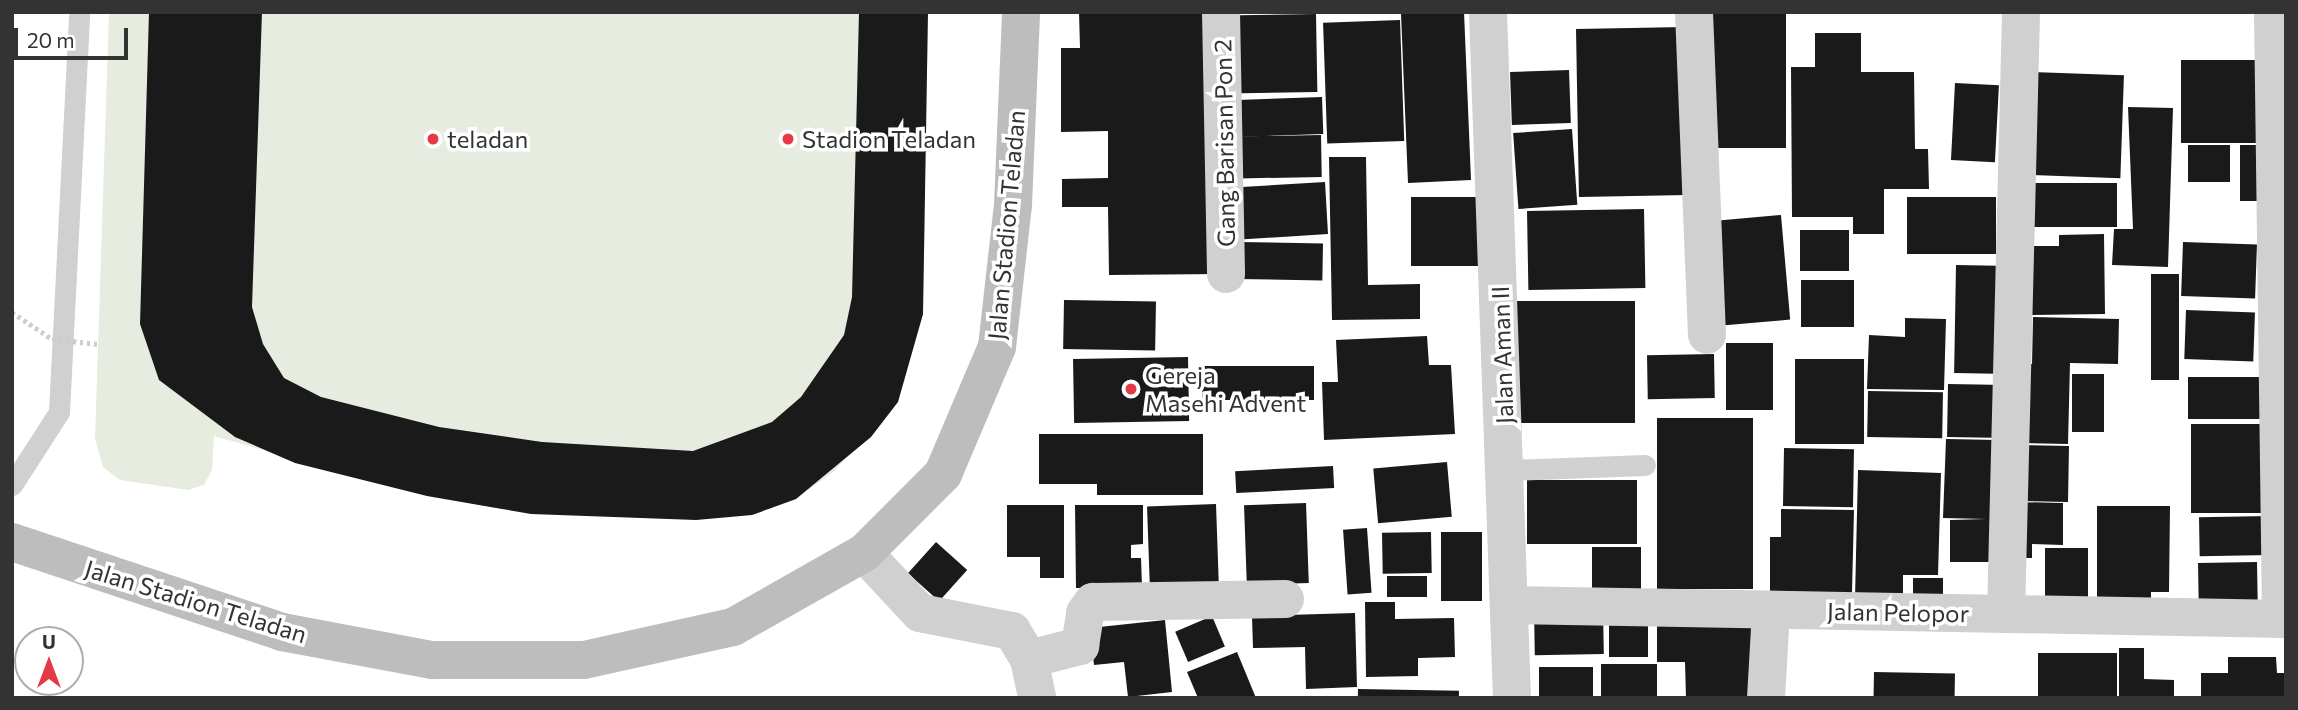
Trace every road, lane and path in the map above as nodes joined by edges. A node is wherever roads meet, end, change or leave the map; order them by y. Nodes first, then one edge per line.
1 (79, 12) edge
2 (1021, 12) edge
3 (1221, 12) edge
4 (1488, 12) edge
5 (1694, 12) edge
6 (2021, 12) edge
7 (2273, 12) edge
8 (1226, 274) dead end
9 (12, 312) edge
10 (1707, 335) dead end
11 (98, 344) dead end
12 (1645, 465) dead end
13 (1507, 470) junction
14 (12, 485) edge
15 (12, 542) edge
16 (864, 553) junction
17 (1285, 599) dead end
18 (1511, 605) junction
19 (1771, 610) junction
20 (2006, 614) junction
21 (2283, 619) edge
22 (1029, 659) junction
23 (1037, 698) edge
24 (1512, 698) edge
25 (1766, 698) edge

1 - 14 lane
2 - 16 street, Jalan Stadion Teladan
3 - 8 street, Gang Barisan Pon 2
4 - 13 street, Jalan Aman II
5 - 10 street
6 - 20 street
7 - 21 street
9 - 11 path, bridge
12 - 13 lane
13 - 18 street, Jalan Aman II
15 - 16 street, Jalan Stadion Teladan
16 - 22 street
17 - 22 street
18 - 19 street, Jalan Pelopor
18 - 24 street, Jalan Aman II
19 - 20 street, Jalan Pelopor
19 - 25 street
20 - 21 street, Jalan Pelopor
22 - 23 street

